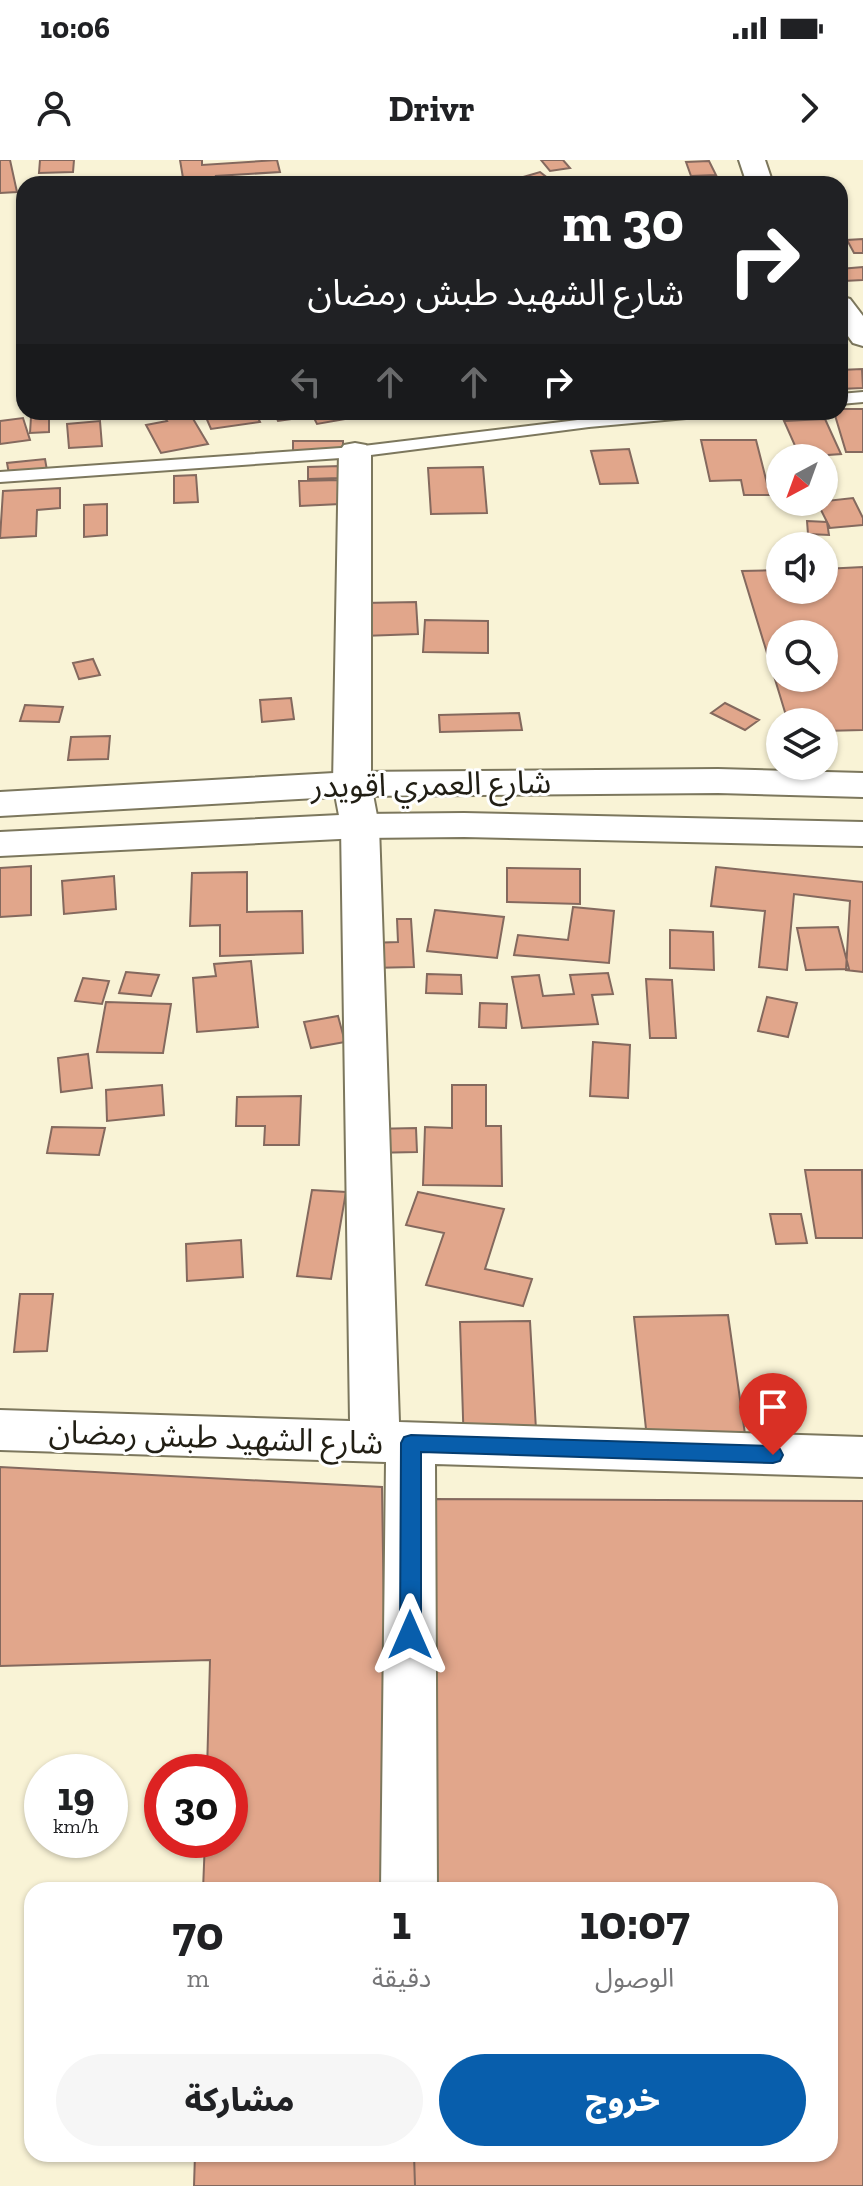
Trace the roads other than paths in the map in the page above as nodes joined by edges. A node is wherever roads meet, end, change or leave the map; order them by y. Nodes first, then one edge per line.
1 (848, 316) edge
2 (863, 337) edge
3 (568, 420) edge
4 (355, 452) junction
5 (0, 477) edge
6 (352, 784) junction
7 (863, 785) edge
8 (0, 804) edge
9 (360, 826) junction
10 (863, 834) edge
11 (0, 844) edge
12 (0, 1430) edge
13 (393, 1443) junction
14 (863, 1457) edge
15 (409, 1882) edge

1 - 2 street
3 - 4 lane
4 - 5 lane
4 - 6 street
6 - 7 street, شارع العمري اقويدر
6 - 8 street, شارع العمري اقويدر
6 - 9 street
9 - 10 street, شارع العمري اقويدر
9 - 11 street, شارع العمري اقويدر
9 - 13 street
12 - 13 street, شارع الشهيد طبش رمضان
13 - 14 street, شارع الشهيد طبش رمضان
13 - 15 street

